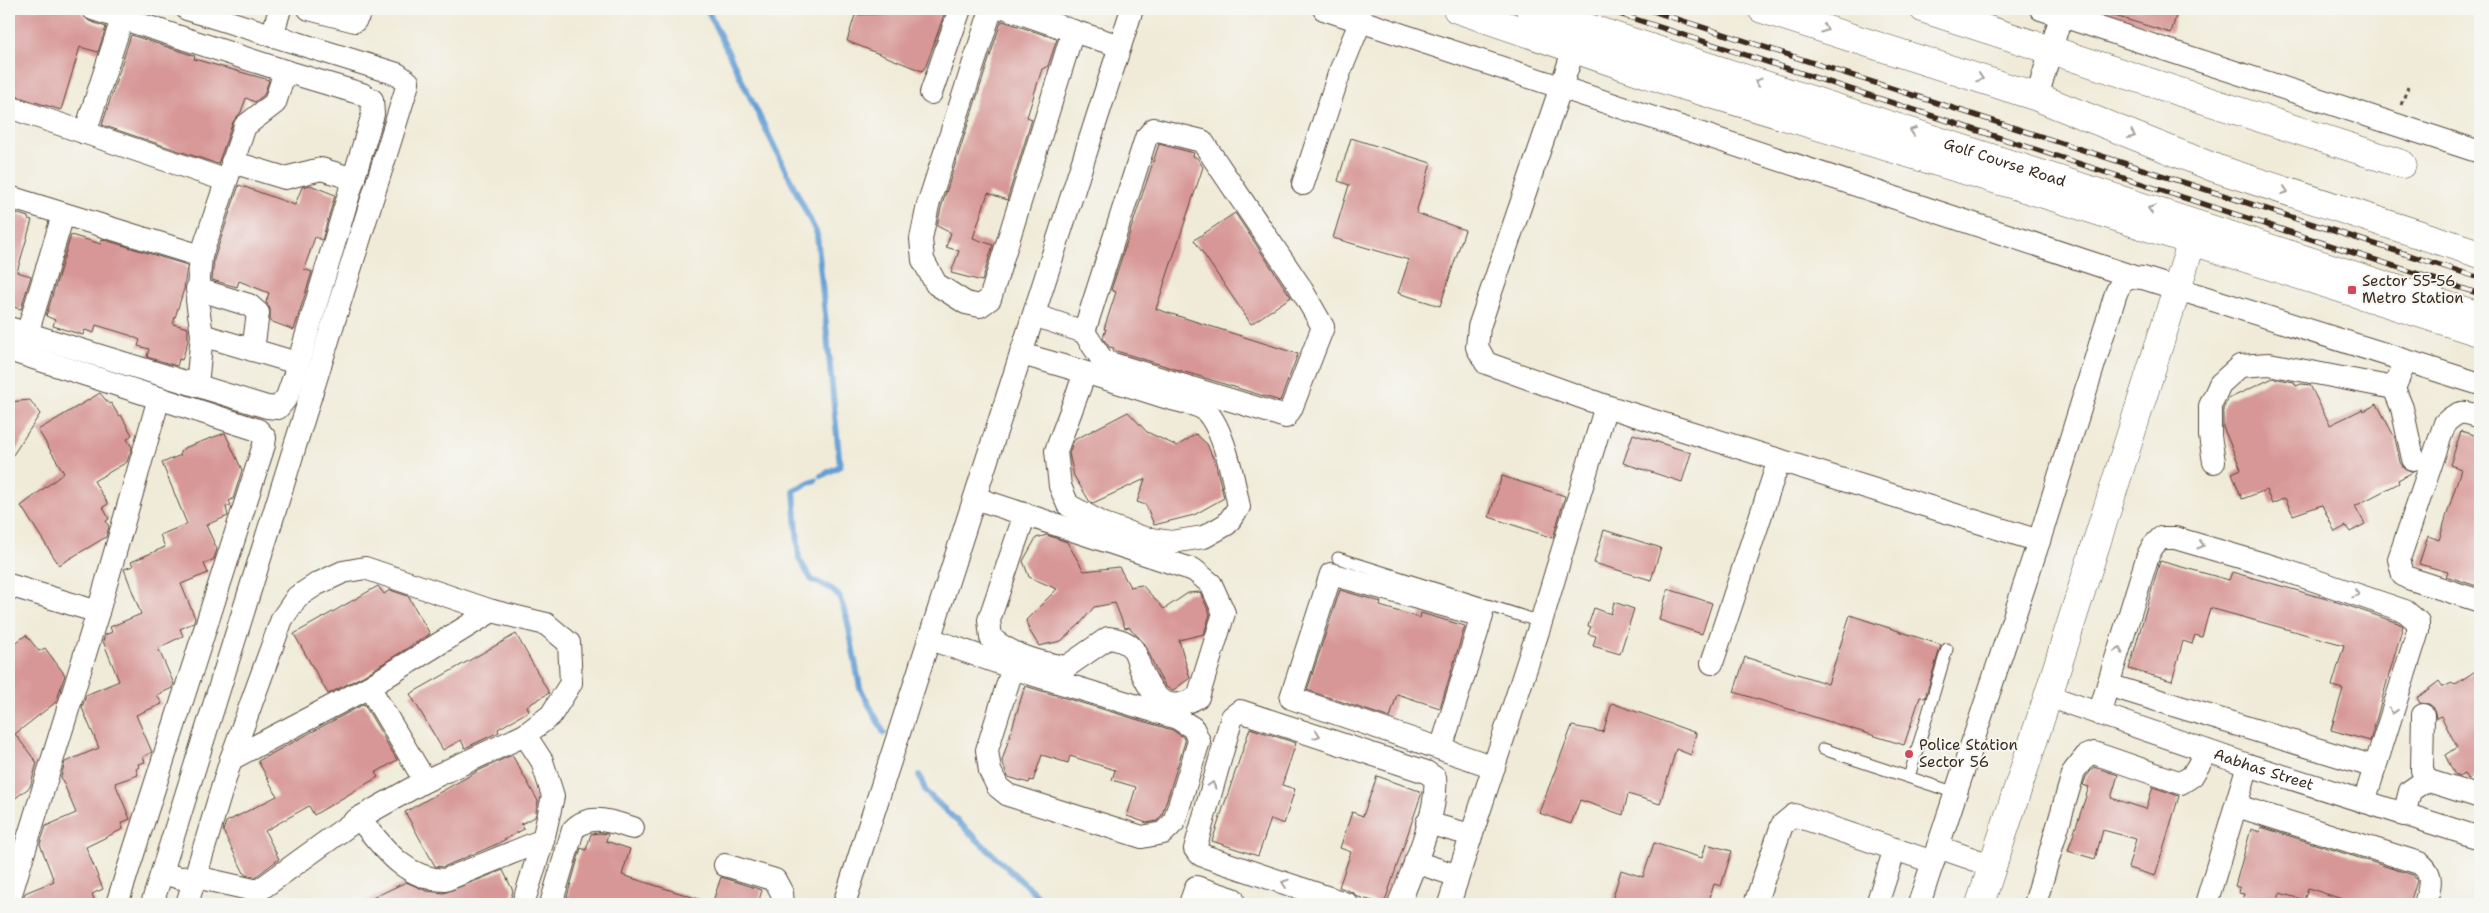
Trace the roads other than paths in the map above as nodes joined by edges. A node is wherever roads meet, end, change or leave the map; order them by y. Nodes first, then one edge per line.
1 (93, 9) edge
2 (187, 9) edge
3 (280, 9) edge
4 (309, 9) edge
5 (362, 9) edge
6 (960, 9) edge
7 (997, 9) edge
8 (1009, 9) edge
9 (1132, 9) edge
10 (1324, 9) edge
11 (1457, 9) edge
12 (1530, 9) edge
13 (1762, 9) edge
14 (1924, 9) edge
15 (2055, 11) edge
16 (122, 19) junction
17 (1361, 20) junction
18 (1073, 31) junction
19 (272, 36) junction
20 (1578, 37) junction
21 (1120, 46) junction
22 (2051, 50) junction
23 (285, 72) junction
24 (1561, 87) junction
25 (931, 93) dead end
26 (2037, 97) junction
27 (9, 107) edge
28 (85, 133) junction
29 (2480, 152) edge
30 (2402, 164) dead end
31 (228, 171) junction
32 (354, 179) junction
33 (1303, 184) dead end
34 (9, 196) edge
35 (63, 214) junction
36 (2194, 233) junction
37 (2480, 254) edge
38 (200, 256) junction
39 (2132, 276) junction
40 (197, 289) junction
41 (2176, 289) junction
42 (1034, 315) junction
43 (2479, 324) edge
44 (18, 331) edge
45 (1084, 332) junction
46 (202, 335) junction
47 (9, 350) edge
48 (253, 350) junction
49 (1021, 354) junction
50 (2406, 361) junction
51 (297, 363) junction
52 (1085, 372) junction
53 (197, 384) junction
54 (2480, 384) edge
55 (2394, 388) junction
56 (159, 398) junction
57 (1606, 406) junction
58 (2480, 417) edge
59 (2413, 459) dead end
60 (1779, 460) junction
61 (2214, 462) dead end
62 (975, 498) junction
63 (1025, 514) junction
64 (2039, 541) junction
65 (1338, 558) dead end
66 (9, 585) edge
67 (2480, 601) edge
68 (492, 611) junction
69 (98, 612) junction
70 (1541, 622) junction
71 (930, 639) junction
72 (1947, 649) dead end
73 (1712, 663) dead end
74 (1013, 668) junction
75 (2108, 685) junction
76 (369, 687) junction
77 (2048, 696) junction
78 (2099, 714) junction
79 (2423, 715) dead end
80 (525, 735) junction
81 (1441, 749) junction
82 (1823, 749) dead end
83 (2207, 751) junction
84 (231, 759) junction
85 (2248, 765) junction
86 (1494, 767) junction
87 (2375, 767) junction
88 (1909, 777) junction
89 (2426, 780) junction
90 (425, 781) junction
91 (1956, 793) junction
92 (2480, 796) edge
93 (2364, 802) junction
94 (2236, 806) junction
95 (2404, 815) junction
96 (359, 818) junction
97 (1427, 823) junction
98 (633, 828) dead end
99 (1471, 835) junction
100 (2480, 838) edge
101 (543, 840) junction
102 (1895, 849) junction
103 (1936, 855) junction
104 (1415, 862) junction
105 (725, 865) dead end
106 (164, 866) junction
107 (1993, 866) junction
108 (1458, 876) junction
109 (196, 877) junction
110 (262, 897) edge
111 (9, 900) edge
112 (116, 904) edge
113 (152, 904) edge
114 (187, 904) edge
115 (523, 904) edge
116 (551, 904) edge
117 (783, 904) edge
118 (844, 904) edge
119 (1190, 904) edge
120 (1234, 904) edge
121 (1347, 904) edge
122 (1399, 904) edge
123 (1449, 904) edge
124 (1755, 904) edge
125 (1877, 904) edge
126 (1919, 904) edge
127 (1980, 904) edge
128 (2035, 904) edge
129 (2206, 904) edge
130 (2425, 904) edge

1 - 16 street
2 - 19 street
3 - 19 street
4 - 5 street
6 - 25 street
7 - 18 street
8 - 18 street
9 - 21 street
10 - 17 street
11 - 20 main road
12 - 20 main road, Golf Course Road
13 -> 26 main road
14 - 22 main road
15 - 22 street
15 - 29 street
16 - 23 street
16 - 28 street
17 - 24 street
17 - 33 street
18 - 21 street
19 - 106 street
20 - 24 street
20 - 36 main road, Golf Course Road
21 - 42 street
22 - 26 street
22 - 30 main road
23 - 31 street
23 - 32 street
24 - 39 street
24 - 57 street
26 -> 37 main road
27 - 28 street
28 - 31 street
31 - 32 street
31 - 38 street
32 - 51 street
34 - 35 street
35 - 38 street
35 - 44 street
36 - 41 main road
36 - 43 main road, Golf Course Road
38 - 40 street
39 - 41 street
39 - 64 street
40 - 46 street
40 - 48 street
41 - 50 street
41 - 77 main road
42 - 45 street
42 - 49 street
44 - 53 street
45 - 45 street
46 - 48 street
46 - 53 street
47 - 56 street
48 - 51 street
49 - 52 street
49 - 62 street
50 - 54 street
50 - 55 street
51 - 53 street
52 - 52 street
55 - 59 street
55 - 61 street
56 - 69 street
56 - 112 street
57 - 60 street
57 - 70 street
58 - 67 street
60 - 64 street
60 - 73 street
62 - 63 street
62 - 71 street
63 - 63 street
64 - 91 street
65 - 70 lane
66 - 69 street
68 - 76 street
68 - 80 street
68 - 84 street
69 - 111 street
70 - 86 street
71 - 74 street
71 - 118 street
72 - 88 lane
74 - 74 street
75 - 78 street
75 - 87 street
75 -> 87 street
76 - 84 street
76 - 90 street
77 - 78 street, Aabhas Street
77 - 107 main road
78 - 83 street, Aabhas Street
79 - 89 street
80 - 90 street
80 - 101 street
81 - 81 street
81 - 86 street
82 - 88 lane
83 - 85 street, Aabhas Street
83 - 128 street
84 - 109 street
85 - 93 street, Aabhas Street
85 - 94 street
86 - 99 street
87 - 93 street
88 - 91 lane
89 - 92 street
89 - 95 street
90 - 96 street
91 - 103 street
93 - 95 street, Aabhas Street
94 - 129 street
94 - 130 street
95 - 100 street, Aabhas Street
96 - 101 street
96 - 110 street
97 - 99 street
97 - 104 street
121 -> 97 street
98 - 116 street
99 - 108 street
101 - 115 street
102 - 103 street
102 - 124 street
102 - 125 street
103 - 107 street
103 - 126 street
104 - 108 street
104 - 122 street
105 - 117 street
106 - 109 street
106 - 113 street
107 - 127 main road
108 - 123 street
109 - 110 street
109 - 114 street
119 - 120 street

